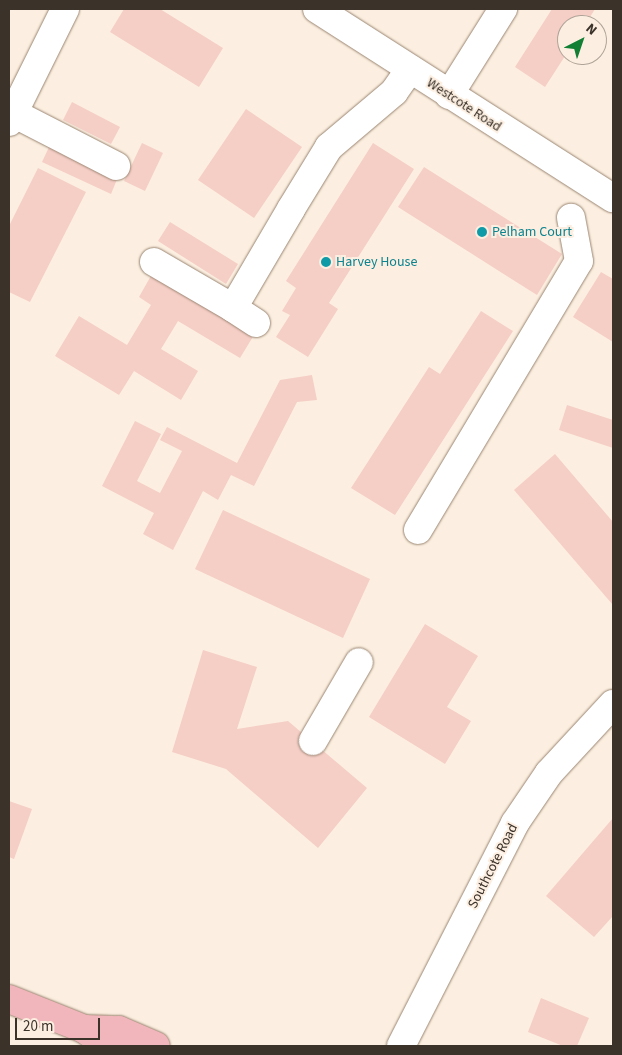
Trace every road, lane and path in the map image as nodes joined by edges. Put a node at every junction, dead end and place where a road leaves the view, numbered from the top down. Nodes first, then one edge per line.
1 (65, 9) edge
2 (317, 9) edge
3 (502, 9) edge
4 (410, 70) junction
5 (449, 94) junction
6 (11, 118) edge
7 (116, 166) dead end
8 (613, 198) edge
9 (571, 218) dead end
10 (154, 262) dead end
11 (233, 308) junction
12 (256, 323) dead end
13 (418, 530) dead end
14 (359, 662) dead end
15 (613, 704) edge
16 (313, 741) dead end
17 (9, 999) edge
18 (84, 1028) junction
19 (107, 1046) edge
20 (156, 1046) edge
21 (402, 1046) edge

1 - 6 street
2 - 4 street, Westcote Road
3 - 5 street
4 - 5 street, Westcote Road
4 - 11 street
5 - 8 street, Westcote Road
6 - 7 street
9 - 13 street
10 - 11 street
11 - 12 street
14 - 16 street
15 - 21 street, Southcote Road
17 - 18 main road
18 - 19 main road
18 - 20 main road

